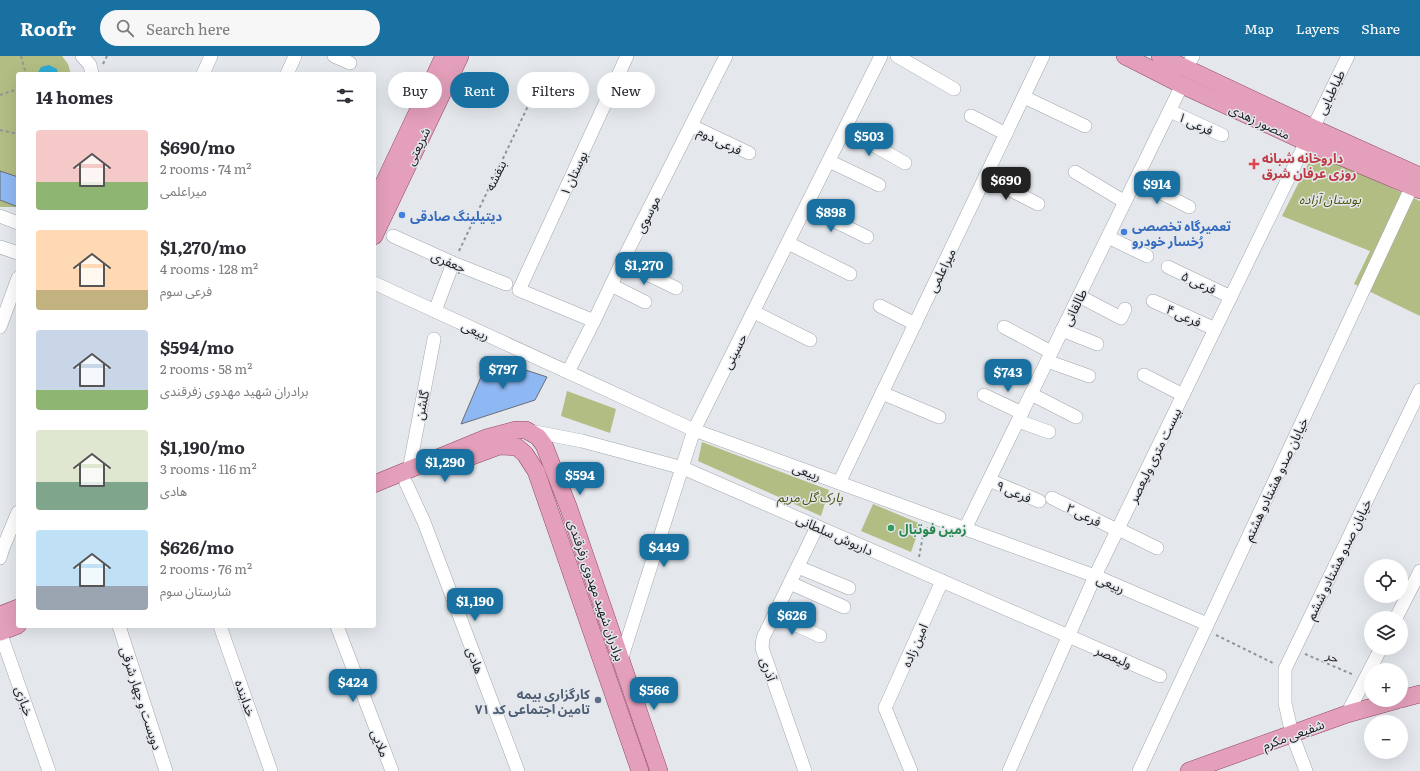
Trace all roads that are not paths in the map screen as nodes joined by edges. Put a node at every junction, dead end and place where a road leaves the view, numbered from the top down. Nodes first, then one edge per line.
1 (82, 56) edge
2 (211, 56) edge
3 (295, 56) edge
4 (334, 56) edge
5 (444, 56) edge
6 (460, 56) edge
7 (627, 56) edge
8 (726, 56) edge
9 (881, 56) edge
10 (897, 56) edge
11 (1043, 56) edge
12 (1125, 56) edge
13 (1160, 56) edge
14 (1348, 56) edge
15 (350, 63) dead end
16 (1187, 70) edge
17 (92, 72) edge
18 (204, 72) edge
19 (288, 72) edge
20 (954, 89) dead end
21 (1024, 96) junction
22 (1170, 111) junction
23 (971, 116) dead end
24 (692, 126) junction
25 (1085, 126) dead end
26 (845, 129) junction
27 (1006, 134) junction
28 (1222, 135) dead end
29 (1309, 135) junction
30 (749, 153) dead end
31 (828, 161) junction
32 (905, 163) dead end
33 (1075, 172) dead end
34 (985, 177) junction
35 (1418, 179) edge
36 (1136, 180) junction
37 (879, 185) dead end
38 (376, 200) edge
39 (1125, 202) junction
40 (1038, 204) dead end
41 (806, 207) junction
42 (1189, 207) dead end
43 (0, 216) edge
44 (16, 222) edge
45 (376, 232) edge
46 (393, 236) dead end
47 (867, 237) dead end
48 (1108, 237) junction
49 (788, 243) junction
50 (0, 247) edge
51 (16, 252) edge
52 (1147, 256) dead end
53 (622, 262) junction
54 (453, 263) junction
55 (1168, 267) dead end
56 (850, 274) dead end
57 (16, 283) edge
58 (376, 284) edge
59 (506, 284) dead end
60 (611, 285) junction
61 (676, 288) dead end
62 (1079, 296) junction
63 (1231, 297) junction
64 (1153, 301) dead end
65 (645, 302) dead end
66 (880, 306) dead end
67 (1125, 309) dead end
68 (435, 311) junction
69 (754, 312) junction
70 (594, 321) junction
71 (915, 324) junction
72 (0, 327) edge
73 (1004, 327) dead end
74 (1062, 330) junction
75 (1215, 330) junction
76 (434, 340) dead end
77 (810, 340) dead end
78 (1097, 344) dead end
79 (1049, 357) junction
80 (568, 372) junction
81 (1144, 375) dead end
82 (1089, 376) dead end
83 (1420, 390) edge
84 (882, 393) junction
85 (1031, 394) junction
86 (984, 395) dead end
87 (1183, 395) junction
88 (939, 417) dead end
89 (1020, 417) junction
90 (1076, 417) dead end
91 (526, 430) junction
92 (694, 430) junction
93 (1049, 432) dead end
94 (470, 451) junction
95 (683, 468) junction
96 (407, 477) junction
97 (989, 480) junction
98 (839, 483) junction
99 (376, 484) edge
100 (376, 495) edge
101 (1052, 498) dead end
102 (1039, 501) dead end
103 (16, 517) edge
104 (817, 527) junction
105 (965, 529) junction
106 (1118, 530) junction
107 (1157, 548) dead end
108 (0, 558) edge
109 (798, 567) junction
110 (1420, 571) edge
111 (1095, 576) junction
112 (942, 581) junction
113 (790, 583) junction
114 (849, 588) dead end
115 (844, 607) dead end
116 (16, 609) edge
117 (1400, 611) edge
118 (0, 615) edge
119 (774, 615) junction
120 (1207, 624) junction
121 (16, 626) edge
122 (120, 628) edge
123 (221, 628) edge
124 (338, 628) edge
125 (0, 631) edge
126 (820, 636) dead end
127 (1068, 636) junction
128 (1377, 655) edge
129 (621, 660) junction
130 (1160, 676) dead end
131 (608, 683) junction
132 (1420, 694) edge
133 (1408, 697) edge
134 (1372, 707) edge
135 (1347, 714) junction
136 (1292, 734) junction
137 (49, 771) edge
138 (166, 771) edge
139 (271, 771) edge
140 (392, 771) edge
141 (518, 771) edge
142 (640, 771) edge
143 (659, 771) edge
144 (805, 771) edge
145 (911, 771) edge
146 (1009, 771) edge
147 (1139, 771) edge
148 (1189, 771) edge
149 (1306, 771) edge

1 - 17 street
2 - 18 street
3 - 19 street
4 - 15 street
5 - 38 main road, شریعتی
6 - 45 main road, شریعتی
7 - 70 street, بوستان ۱
8 - 24 street, موسوی
9 - 26 street, حسینی
10 - 20 street
11 - 21 street, میراعلمی
12 - 16 main road, منصور زهدی
13 - 16 main road, منصور زهدی
14 - 29 street, طباطبایی
16 - 22 street, طالقانی
16 - 29 main road, منصور زهدی
21 - 25 street
21 - 27 street, میراعلمی
22 - 28 street, فرعی ۱
22 - 36 street, طالقانی
23 - 27 street
24 - 30 street, فرعی دوم
24 - 53 street, موسوی
26 - 31 street, حسینی
26 - 32 street
27 - 34 street, میراعلمی
29 - 35 main road, منصور زهدی
29 - 63 street, بیست متری ولیعصر
31 - 37 street
31 - 41 street, حسینی
33 - 39 street
34 - 40 street
34 - 71 street, میراعلمی
35 - 120 street, خیابان صدو هشتادو هشتم
36 - 39 street, طالقانی
36 - 42 street
39 - 48 street, طالقانی
41 - 47 street
41 - 49 street, حسینی
43 - 44 street
46 - 54 street, جعفری
48 - 52 street
48 - 62 street, طالقانی
49 - 56 street
49 - 69 street, حسینی
50 - 51 street
53 - 60 street, موسوی
53 - 61 street
54 - 59 street, جعفری
54 - 68 street
55 - 63 street, فرعی ۵
57 - 72 street
58 - 68 street, ربیعی
60 - 65 street
60 - 70 street, موسوی
62 - 67 street
62 - 74 street, طالقانی
63 - 75 street, بیست متری ولیعصر
64 - 75 street, فرعی ۴
66 - 71 street
68 - 80 street, ربیعی
69 - 77 street
69 - 92 street, حسینی
70 - 80 street, موسوی
71 - 84 street, میراعلمی
73 - 79 street
74 - 78 street
74 - 79 street, طالقانی
75 - 87 street, بیست متری ولیعصر
76 - 96 street, گلشن
79 - 82 street
79 - 85 street, طالقانی
80 - 92 street, ربیعی
81 - 87 street
83 - 136 street, خیابان صدو هشتادو ششم
84 - 88 street
84 - 98 street, میراعلمی
85 - 89 street, طالقانی
85 - 90 street
86 - 89 street
87 - 106 street, بیست متری ولیعصر
89 - 93 street
89 - 97 street, طالقانی
91 - 94 main road
91 - 95 street, داریوش سلطانی
91 - 129 main road, برادران شهید مهدوی زفرقندی
92 - 95 street, حسینی
92 - 98 street, ربیعی
94 - 96 main road
94 - 131 main road, برادران شهید مهدوی زفرقندی
95 - 104 street, داریوش سلطانی
95 - 129 street, حسینی
96 - 99 main road
96 - 100 main road
96 - 141 street, هادی
97 - 102 street, فرعی ۹
97 - 105 street, طالقانی
98 - 105 street, ربیعی
101 - 106 street, فرعی ۲
103 - 108 street
104 - 109 street, آذری
104 - 112 street, داریوش سلطانی
105 - 111 street, ربیعی
106 - 107 street
106 - 111 street, بیست متری ولیعصر
109 - 113 street, آذری
109 - 114 street
110 - 117 street
111 - 120 street, ربیعی
111 - 127 street, بیست متری ولیعصر
112 - 127 street, داریوش سلطانی
112 - 145 street, امین زاده
113 - 115 street
113 - 119 street, آذری
116 - 118 main road
119 - 126 street
119 - 144 street, آذری
120 - 147 street, خیابان صدو هشتادو هشتم
121 - 125 main road
122 - 138 street, دویست و چهار شرقی
123 - 139 street, خدابنده
124 - 140 street, ملایی
125 - 137 street, خبازی
127 - 130 street, ولیعصر
127 - 146 street, بیست متری ولیعصر
128 - 135 street
129 - 131 main road
129 - 143 main road, برادران شهید مهدوی زفرقندی
131 - 142 main road, برادران شهید مهدوی زفرقندی
132 - 133 main road
134 - 135 main road, شفیعی مکرم
135 - 136 main road, شفیعی مکرم
136 - 148 main road, شفیعی مکرم
136 - 149 street, خیابان صدو هشتادو ششم

